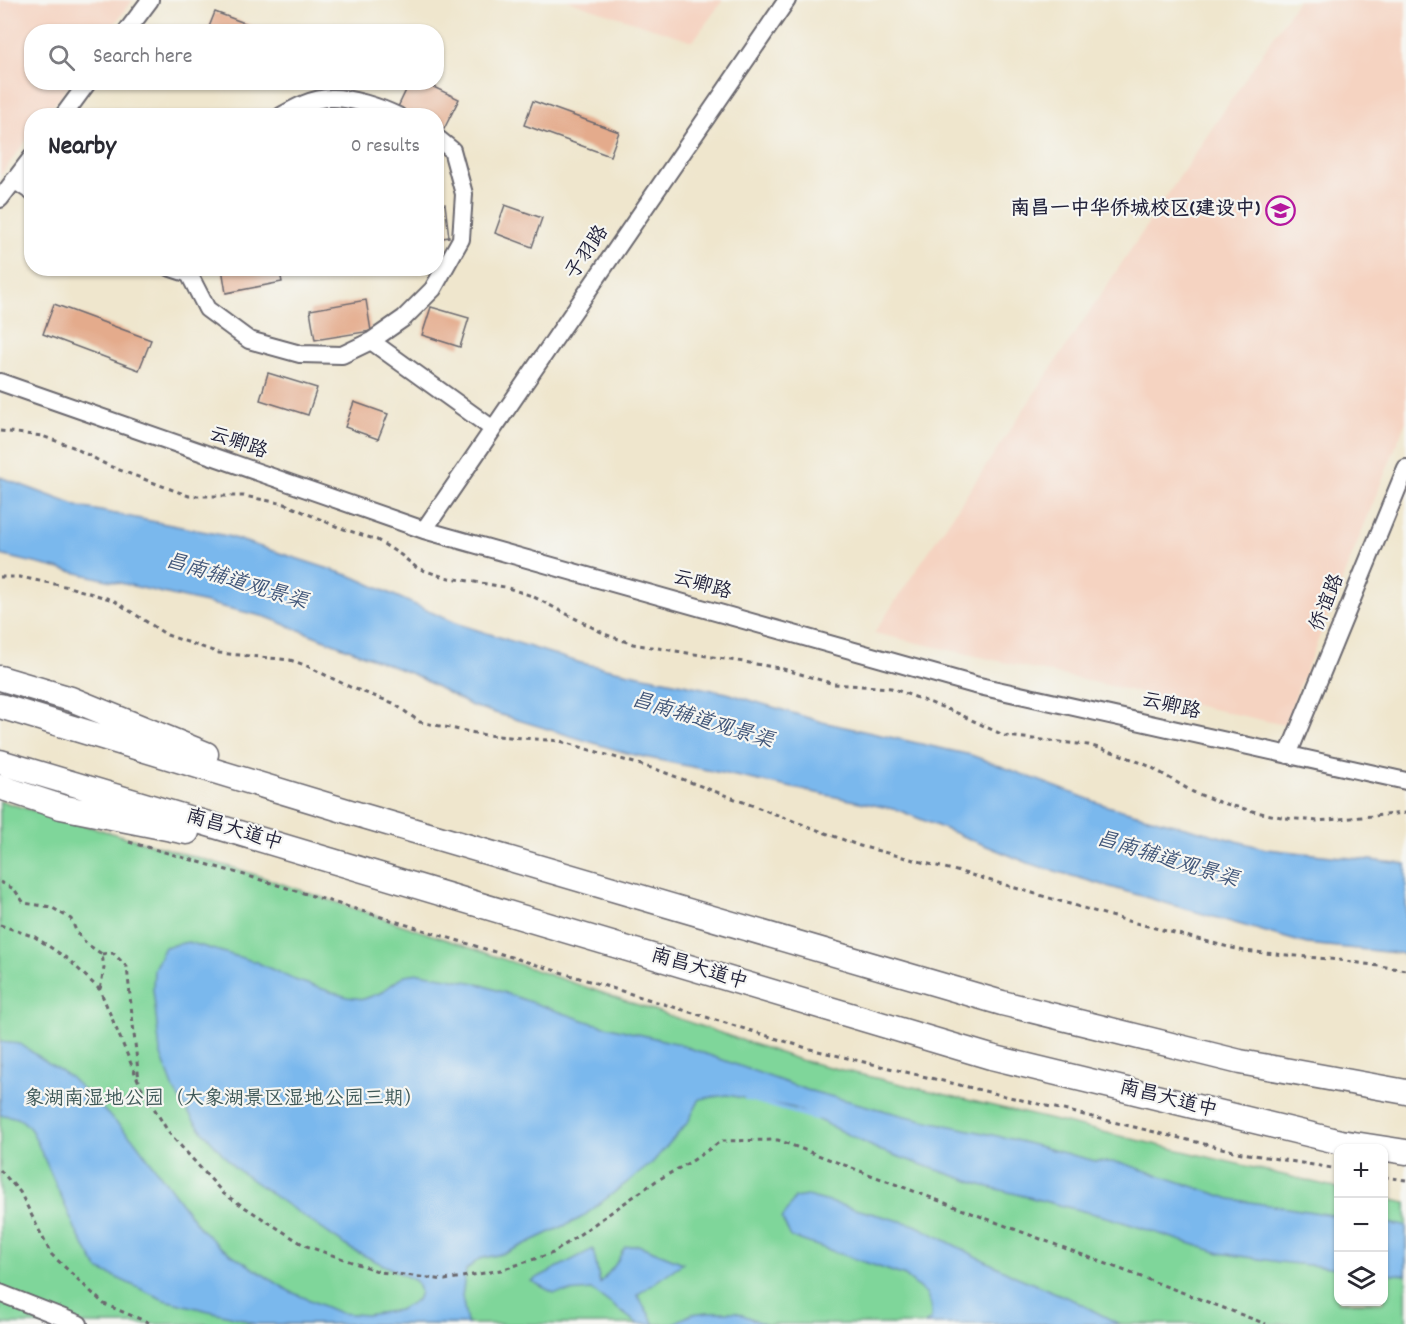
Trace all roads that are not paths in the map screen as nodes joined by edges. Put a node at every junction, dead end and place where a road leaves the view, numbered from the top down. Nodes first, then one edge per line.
1 (150, 0) edge
2 (787, 0) edge
3 (132, 24) edge
4 (82, 90) edge
5 (69, 108) edge
6 (296, 108) edge
7 (382, 108) edge
8 (444, 144) edge
9 (24, 168) edge
10 (14, 180) junction
11 (24, 187) edge
12 (0, 199) edge
13 (444, 269) edge
14 (192, 276) edge
15 (440, 276) edge
16 (370, 341) junction
17 (0, 382) edge
18 (493, 429) junction
19 (1406, 468) edge
20 (424, 530) junction
21 (0, 678) edge
22 (0, 706) edge
23 (1288, 754) junction
24 (0, 762) edge
25 (1406, 781) edge
26 (0, 787) edge
27 (350, 812) junction
28 (323, 858) junction
29 (1406, 1092) edge
30 (1406, 1152) edge
31 (0, 1293) edge
32 (79, 1324) edge

1 - 3 street
2 - 18 street, 子羽路
4 - 5 street
6 - 7 street
8 - 13 street
9 - 10 street
10 - 11 street
10 - 12 street
14 - 16 street
15 - 16 street
16 - 18 street
17 - 20 street, 云卿路
18 - 20 street, 子羽路
19 - 23 street, 侨谊路
20 - 23 street, 云卿路
21 - 27 highway
22 - 27 highway
23 - 25 street, 云卿路
24 - 28 highway, 南昌大道中
26 - 28 highway
27 - 29 highway
28 - 30 highway, 南昌大道中
31 - 32 street

